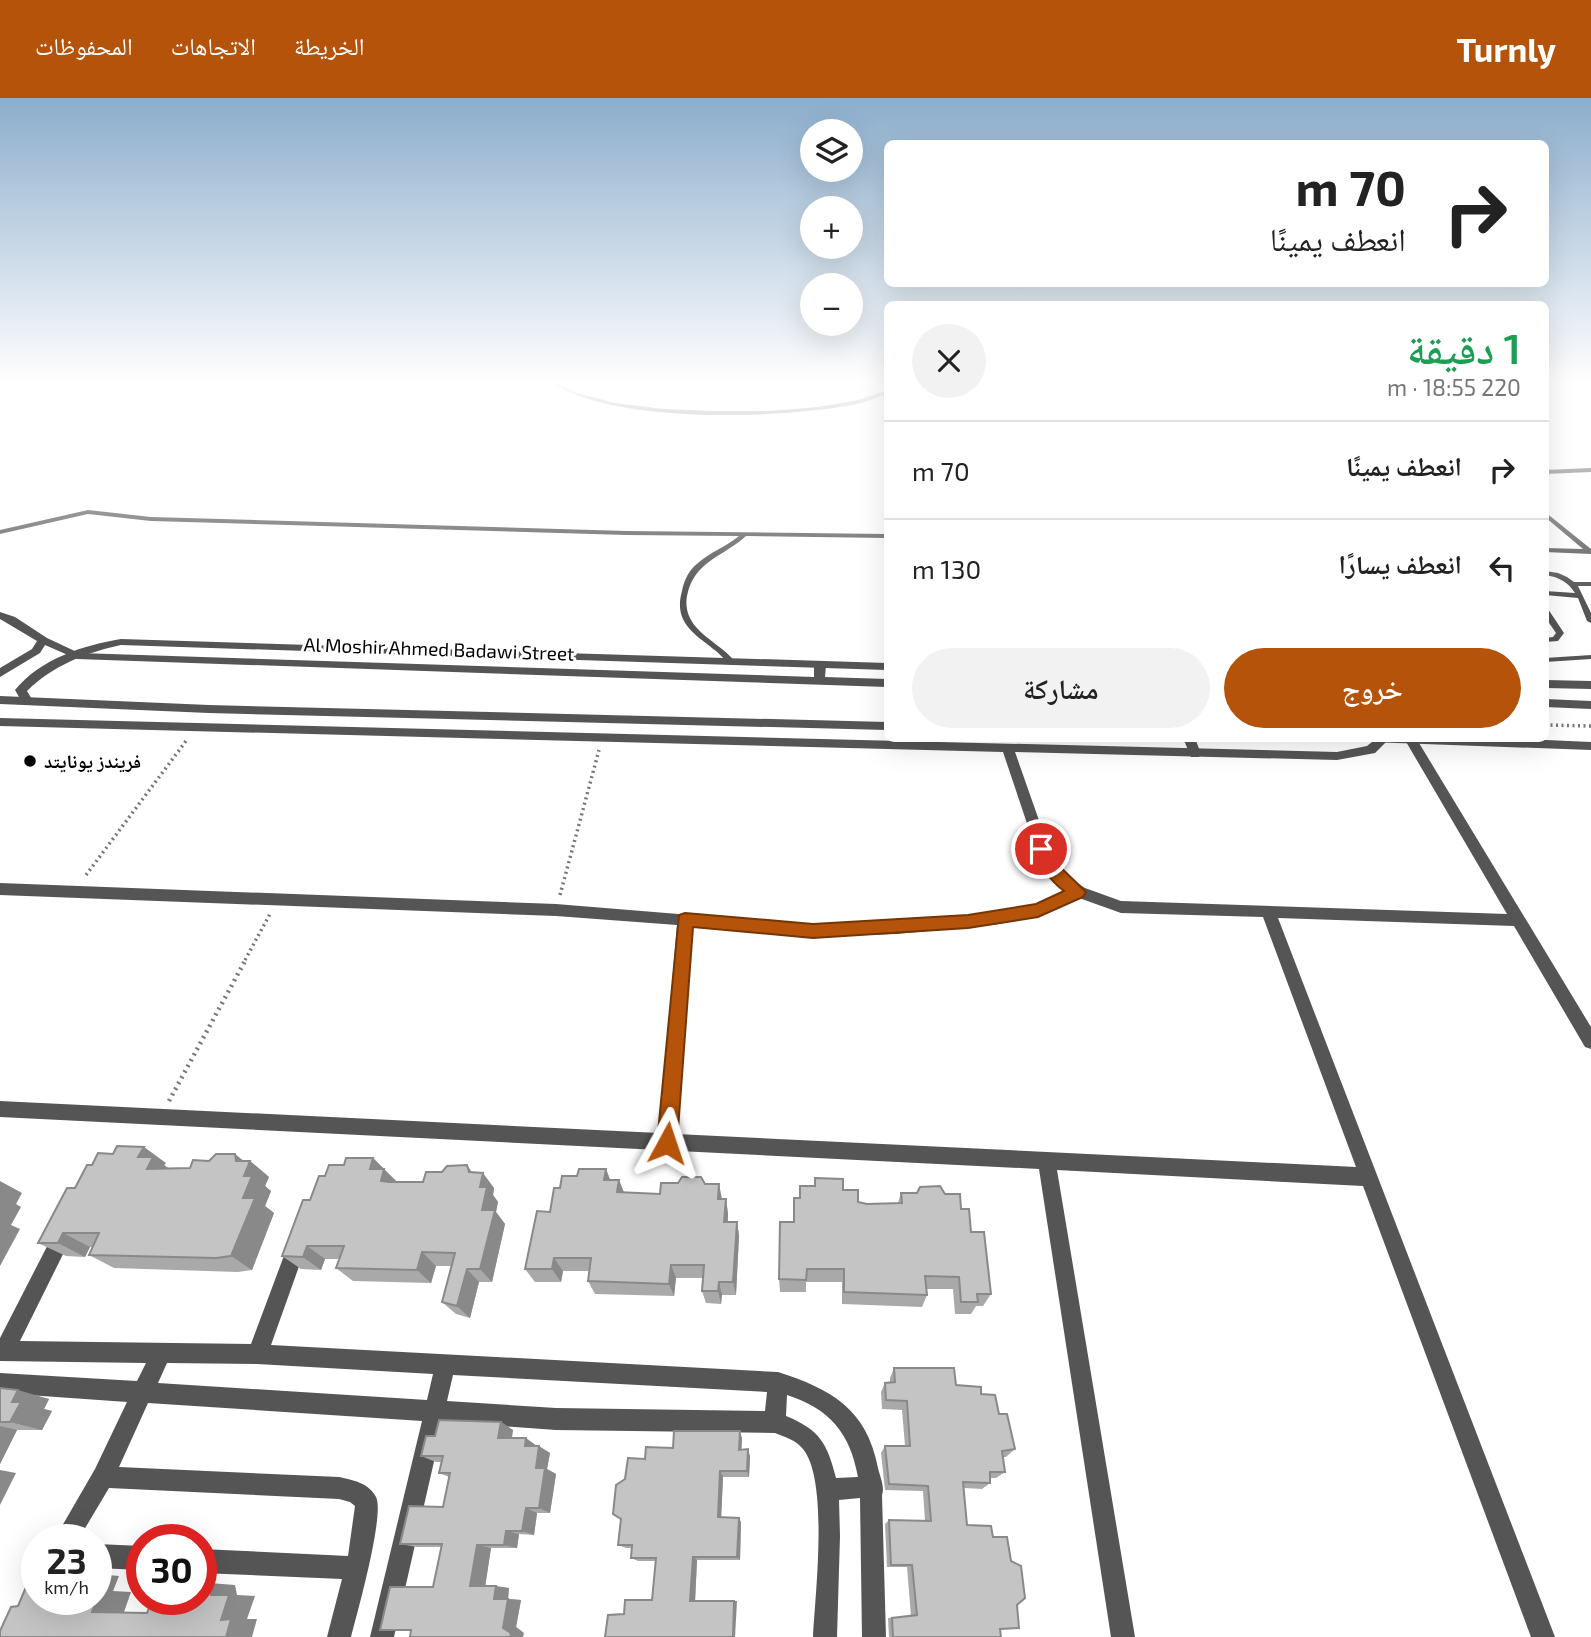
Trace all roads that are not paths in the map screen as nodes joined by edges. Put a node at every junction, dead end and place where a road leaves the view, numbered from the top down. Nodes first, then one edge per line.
1 (1591, 470) edge
2 (1549, 472) edge
3 (1549, 517) edge
4 (0, 532) edge
5 (745, 535) junction
6 (884, 536) edge
7 (1549, 550) edge
8 (1590, 552) edge
9 (1549, 574) edge
10 (1574, 584) junction
11 (1591, 584) edge
12 (1549, 593) edge
13 (1580, 596) junction
14 (0, 615) edge
15 (1549, 617) edge
16 (1591, 621) edge
17 (43, 640) junction
18 (1549, 640) edge
19 (77, 656) junction
20 (1591, 657) edge
21 (1549, 660) edge
22 (732, 663) junction
23 (820, 665) junction
24 (884, 667) edge
25 (0, 673) edge
26 (819, 681) junction
27 (884, 682) edge
28 (1549, 684) edge
29 (1591, 685) edge
30 (0, 700) edge
31 (27, 701) junction
32 (1549, 703) edge
33 (1589, 703) edge
34 (0, 722) edge
35 (884, 726) edge
36 (1190, 742) edge
37 (1380, 742) edge
38 (1412, 742) edge
39 (1456, 742) edge
40 (1589, 748) edge
41 (1008, 749) junction
42 (1195, 754) junction
43 (0, 889) edge
44 (1078, 892) junction
45 (1268, 912) junction
46 (685, 920) junction
47 (1520, 920) junction
48 (1591, 1042) edge
49 (0, 1109) edge
50 (667, 1143) junction
51 (1047, 1162) junction
52 (1368, 1177) junction
53 (73, 1216) edge
54 (303, 1228) edge
55 (2, 1351) edge
56 (161, 1353) junction
57 (257, 1354) junction
58 (445, 1366) junction
59 (778, 1382) junction
60 (0, 1383) edge
61 (143, 1391) junction
62 (435, 1413) junction
63 (775, 1422) junction
64 (103, 1477) junction
65 (827, 1490) junction
66 (873, 1490) junction
67 (75, 1524) edge
68 (217, 1562) edge
69 (357, 1568) junction
70 (340, 1637) edge
71 (382, 1637) edge
72 (825, 1637) edge
73 (874, 1637) edge
74 (1123, 1637) edge
75 (1543, 1637) edge

1 - 2 lane
3 - 8 lane
4 - 5 lane
5 - 6 lane
5 - 22 lane
7 - 8 lane
9 - 10 lane
10 - 11 lane
10 - 13 lane
12 - 13 lane
13 - 16 lane
14 - 17 street, Al Moshir Ahmed Badawi Street
15 - 18 lane
17 - 19 street, Al Moshir Ahmed Badawi Street
17 - 25 street
19 - 22 street
19 - 26 street, Al Moshir Ahmed Badawi Street
19 - 31 street
20 - 21 lane
22 - 23 street
23 - 24 street
23 - 26 street
26 - 27 street, Al Moshir Ahmed Badawi Street
28 - 29 street
30 - 31 street
31 - 35 street
32 - 33 street
34 - 41 street
36 - 42 street
37 - 42 street
38 - 47 street
39 - 40 street
41 - 42 street
41 - 44 street
43 - 46 street
44 - 45 street
44 - 46 street
45 - 47 street
45 - 52 street
46 - 50 street
47 - 48 street
49 - 50 street
50 - 51 street
51 - 52 street
51 - 74 street
52 - 75 street
53 - 55 street
54 - 57 street
55 - 56 street
56 - 57 street
56 - 61 street
57 - 58 street
58 - 59 street
58 - 62 street
59 - 63 street
59 - 66 street
60 - 61 street
61 - 62 street
61 - 64 street
62 - 63 street
62 - 71 street
63 - 65 street
64 - 67 street
64 - 69 street
65 - 66 street
65 - 72 street
66 - 73 street
68 - 69 street
69 - 70 street

